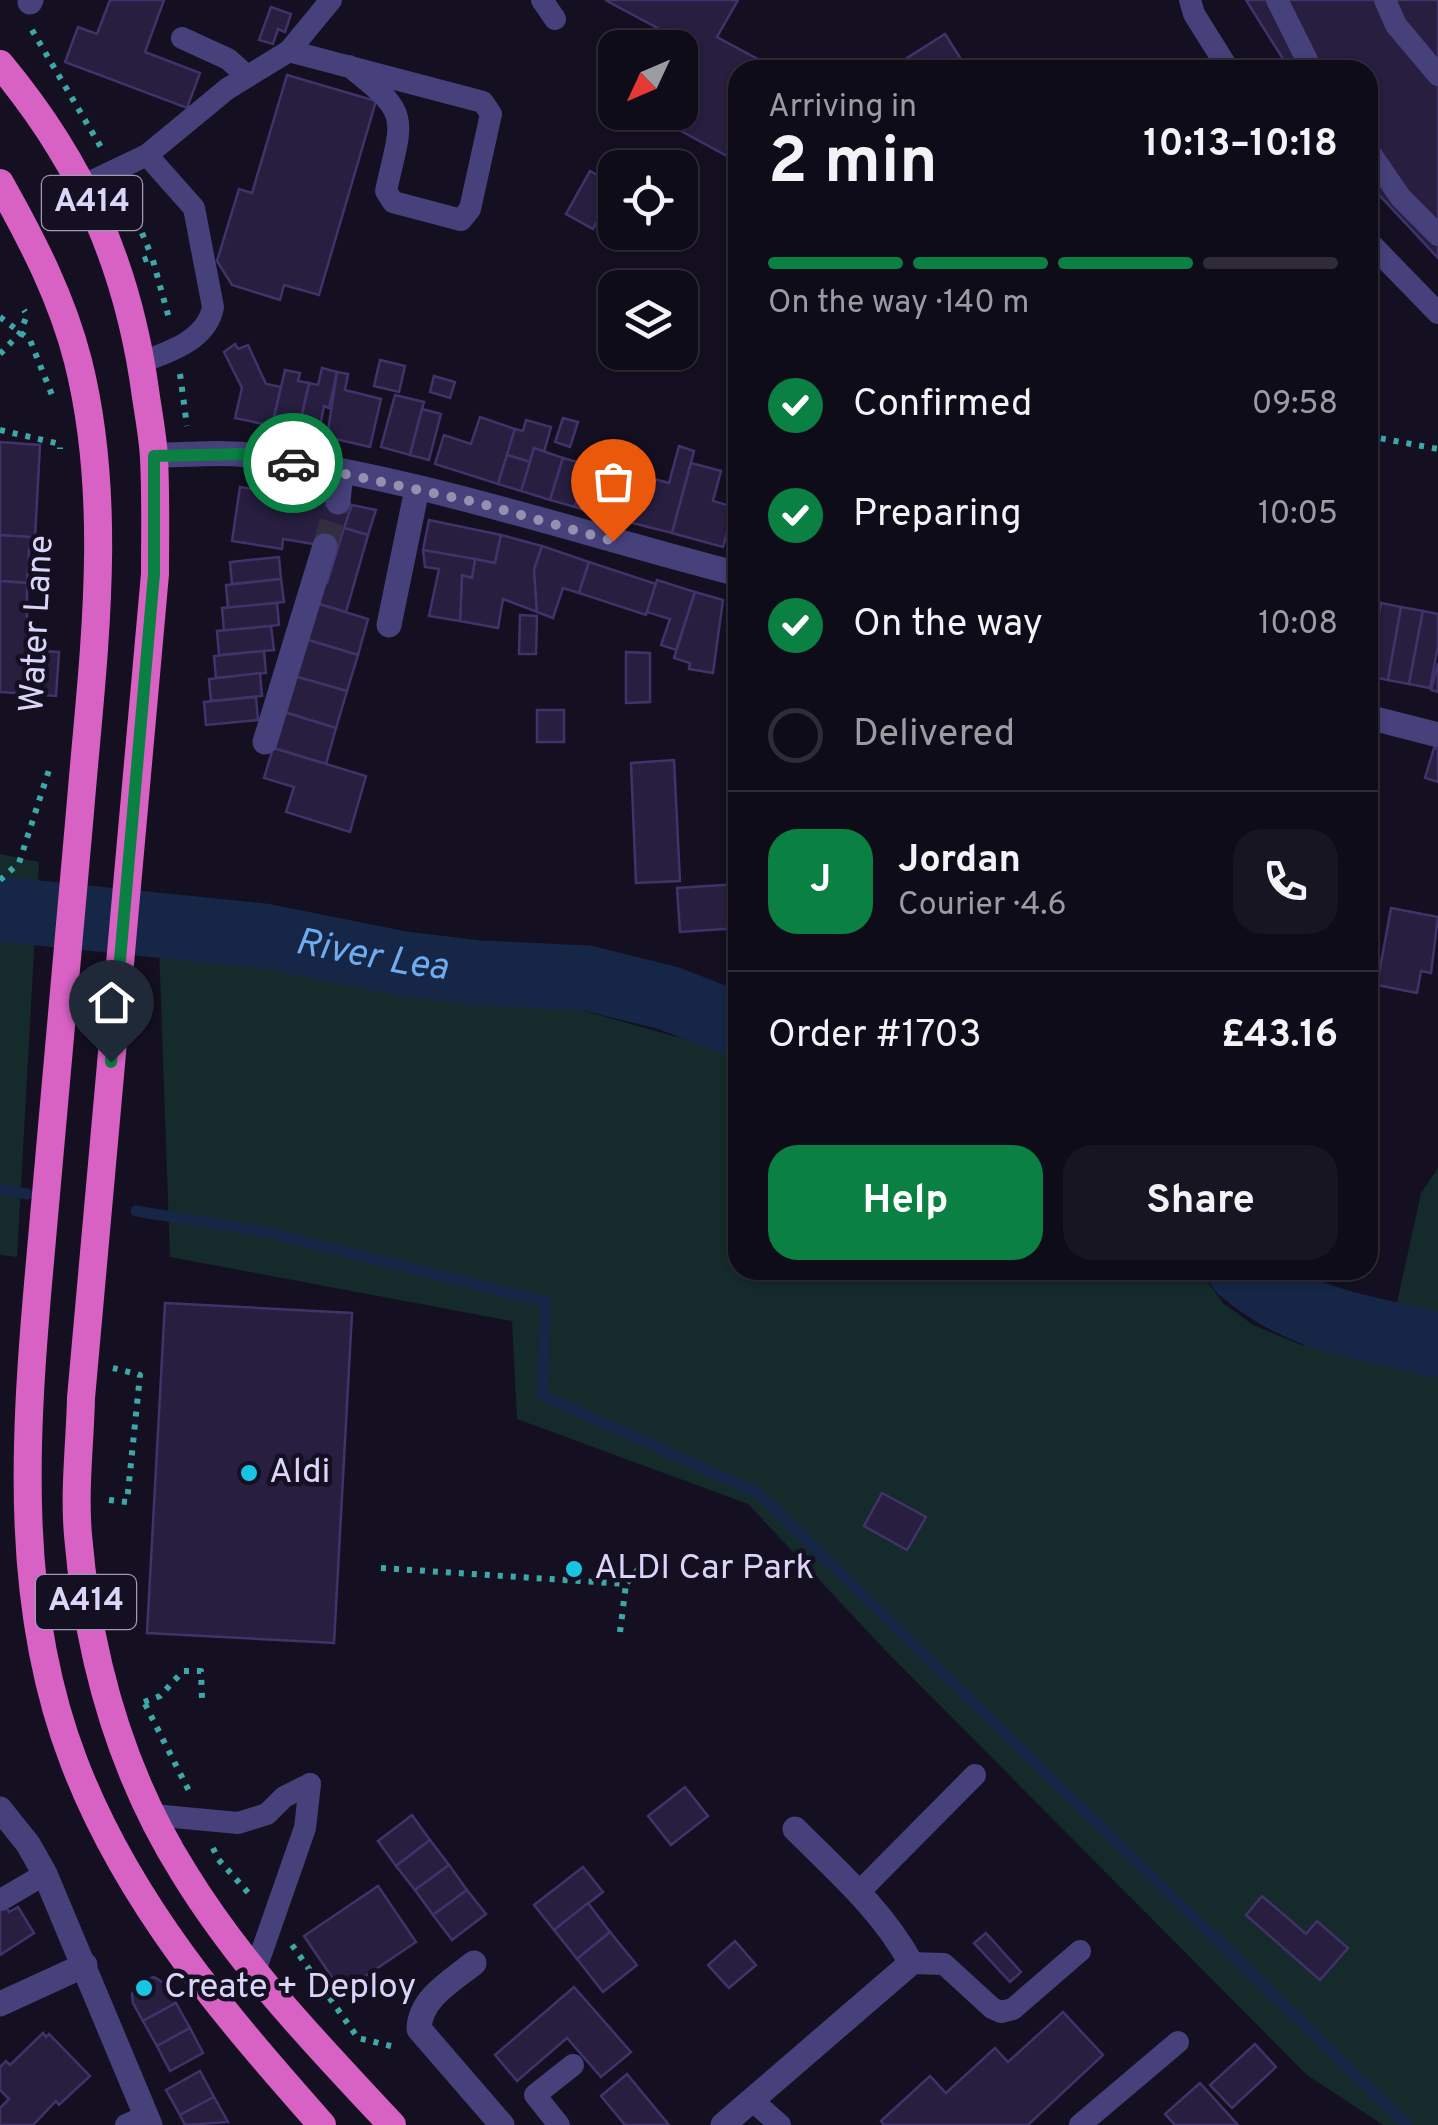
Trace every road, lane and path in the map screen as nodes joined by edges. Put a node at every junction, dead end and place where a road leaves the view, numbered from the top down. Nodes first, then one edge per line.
1 (332, 0) edge
2 (1190, 0) edge
3 (1277, 0) edge
4 (1385, 0) edge
5 (182, 38) dead end
6 (290, 51) junction
7 (1222, 60) edge
8 (1307, 60) edge
9 (0, 64) edge
10 (350, 66) junction
11 (1438, 75) edge
12 (247, 76) junction
13 (148, 155) junction
14 (1378, 165) edge
15 (0, 183) edge
16 (84, 185) junction
17 (1438, 234) edge
18 (1378, 251) edge
19 (19, 298) dead end
20 (1438, 313) edge
21 (0, 317) edge
22 (20, 333) junction
23 (0, 354) edge
24 (142, 362) junction
25 (62, 392) dead end
26 (0, 430) edge
27 (1378, 438) edge
28 (1438, 449) edge
29 (154, 456) junction
30 (62, 460) dead end
31 (342, 471) junction
32 (417, 490) junction
33 (338, 502) tunnel mouth
34 (324, 546) tunnel mouth
35 (728, 571) edge
36 (389, 626) dead end
37 (1378, 720) edge
38 (1438, 735) edge
39 (265, 742) dead end
40 (52, 755) dead end
41 (0, 880) edge
42 (112, 1386) dead end
43 (110, 1481) dead end
44 (109, 1500) junction
45 (109, 1515) dead end
46 (644, 1562) dead end
47 (381, 1568) dead end
48 (626, 1584) junction
49 (620, 1632) dead end
50 (138, 1687) dead end
51 (202, 1699) dead end
52 (144, 1702) junction
53 (975, 1775) dead end
54 (0, 1809) edge
55 (153, 1814) junction
56 (201, 1820) junction
57 (794, 1829) dead end
58 (45, 1874) junction
59 (859, 1892) junction
60 (1, 1900) edge
61 (272, 1918) junction
62 (1080, 1951) dead end
63 (474, 1963) dead end
64 (84, 1964) junction
65 (911, 1964) junction
66 (254, 1971) junction
67 (0, 2004) edge
68 (1178, 2042) dead end
69 (397, 2048) dead end
70 (572, 2064) dead end
71 (752, 2100) junction
72 (141, 2122) edge
73 (322, 2125) edge
74 (392, 2125) edge
75 (502, 2125) edge
76 (559, 2125) edge
77 (723, 2125) edge
78 (780, 2125) edge
79 (1080, 2125) edge

1 - 6 lane
2 - 7 lane
3 - 8 lane
4 - 11 lane
5 - 12 lane
6 - 10 lane
6 - 12 lane
9 - 16 highway, A414
10 - 10 lane
12 - 13 lane
13 - 16 lane
13 - 24 lane
14 - 17 lane
15 - 73 highway, A414
16 - 24 highway, A414
18 - 20 lane
19 - 22 path
21 - 22 path
22 - 23 path
22 - 25 path
24 - 29 highway, A414
26 - 30 path
27 - 28 path
29 - 31 street
29 - 55 highway, A414
31 - 32 street
31 - 33 street
32 - 35 street
32 - 36 street
34 - 39 street
37 - 38 street
40 - 41 path, Water Lane
42 - 44 path
43 - 44 path
44 - 45 path
46 - 48 path
47 - 48 path
48 - 49 path
50 - 52 path
51 - 52 path
52 - 56 path
53 - 59 lane
54 - 58 street
55 - 56 lane
55 - 66 highway, A414
56 - 61 path
56 - 61 lane
57 - 59 street
58 - 60 lane
58 - 64 street
59 - 65 street
61 - 66 lane
61 - 69 path
62 - 65 lane
63 - 75 street
64 - 67 street
64 - 72 street
65 - 71 street
66 - 74 highway, A414
68 - 79 lane
70 - 76 lane
71 - 77 street
71 - 78 lane

